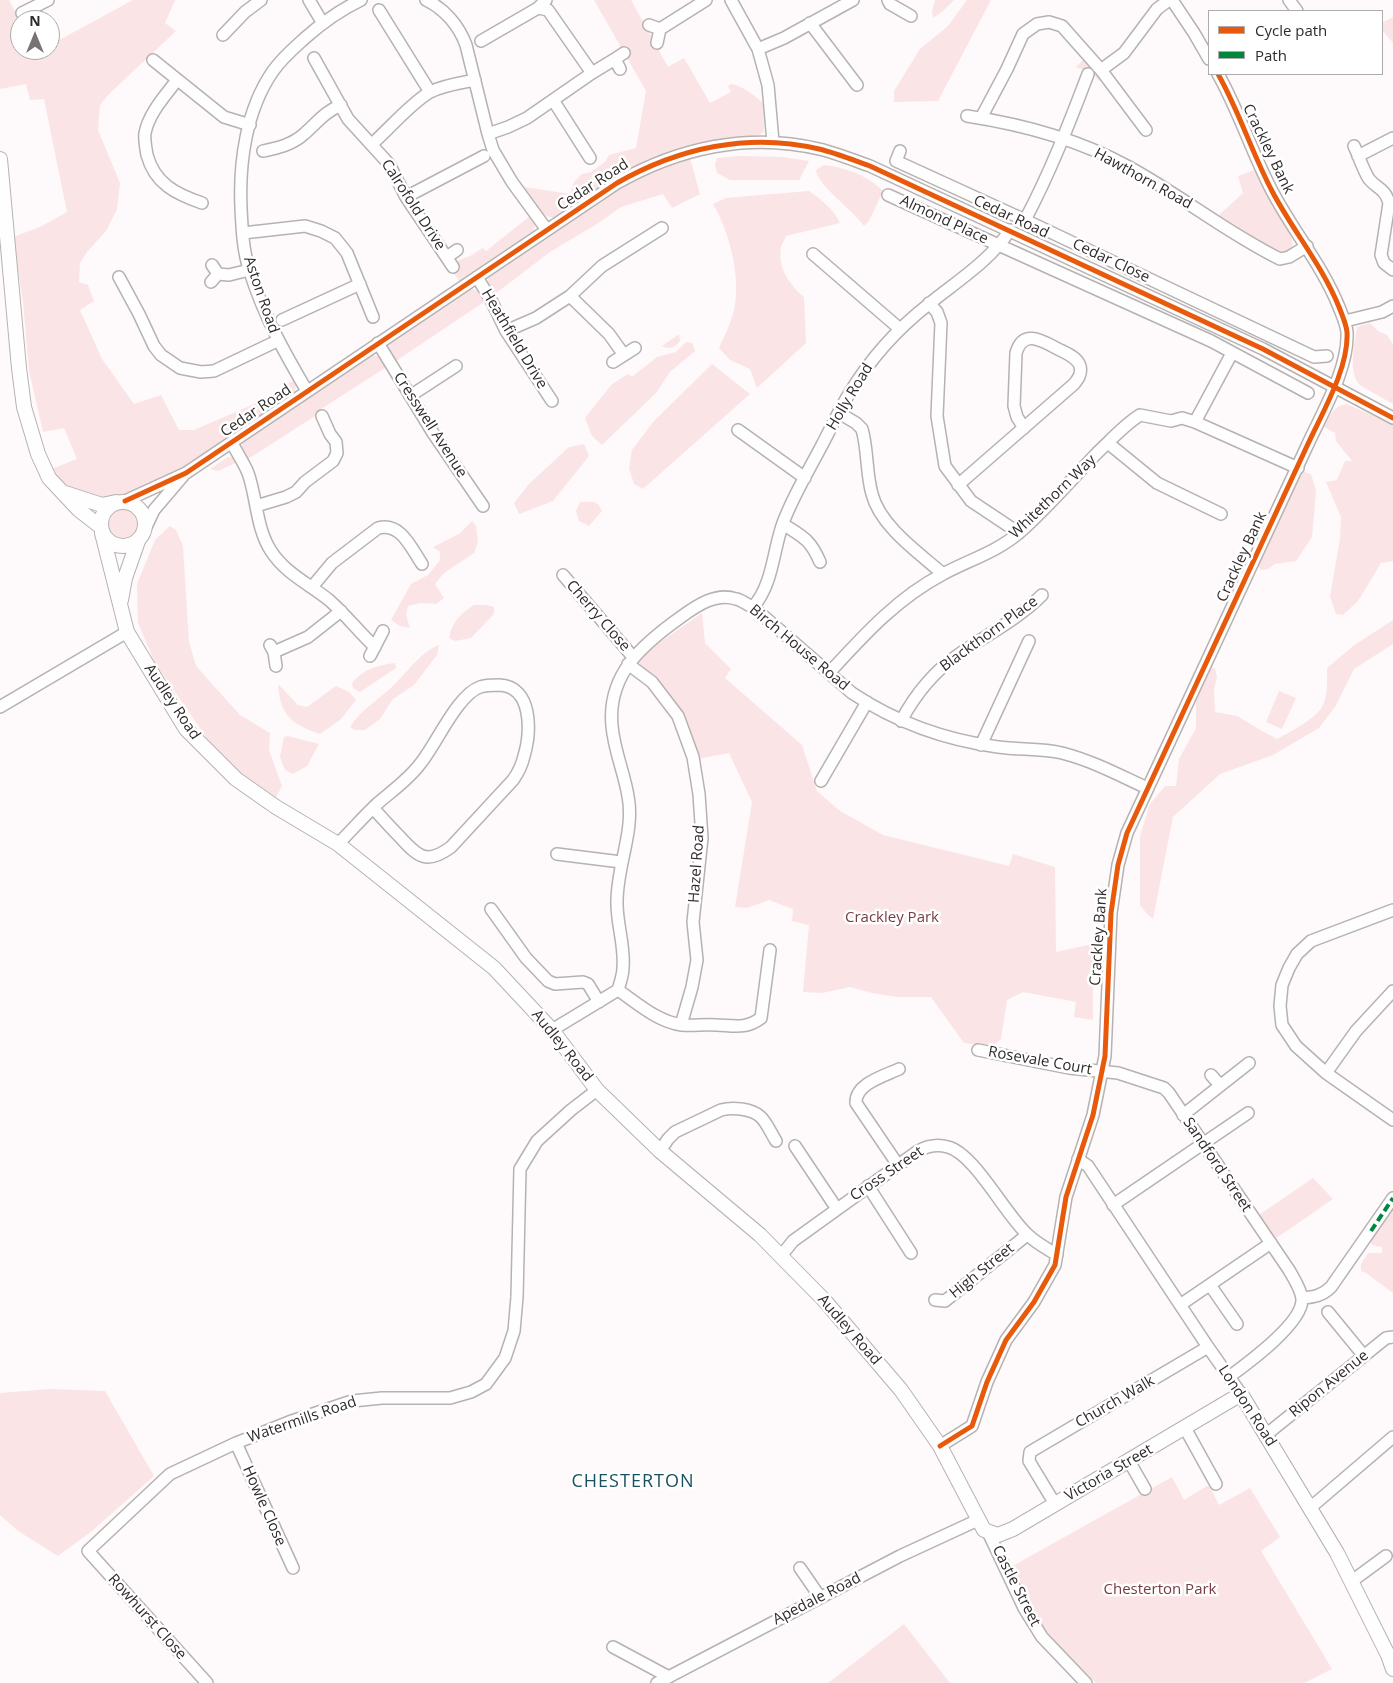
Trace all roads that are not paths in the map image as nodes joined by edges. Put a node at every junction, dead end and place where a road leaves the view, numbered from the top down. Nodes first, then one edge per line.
1 (48, 0) edge
2 (261, 0) edge
3 (309, 0) edge
4 (361, 0) edge
5 (706, 0) edge
6 (731, 0) edge
7 (853, 0) edge
8 (888, 0) edge
9 (1170, 0) edge
10 (430, 1) edge
11 (542, 4) edge
12 (28, 10) edge
13 (385, 13) dead end
14 (911, 16) dead end
15 (322, 22) junction
16 (810, 23) junction
17 (223, 35) dead end
18 (481, 41) dead end
19 (657, 43) dead end
20 (758, 49) junction
21 (1208, 57) edge
22 (314, 58) dead end
23 (153, 60) dead end
24 (620, 60) dead end
25 (1101, 70) junction
26 (592, 73) junction
27 (1218, 75) edge
28 (177, 80) junction
29 (475, 80) junction
30 (1088, 80) dead end
31 (856, 85) dead end
32 (430, 92) junction
33 (553, 100) junction
34 (341, 105) junction
35 (967, 116) dead end
36 (981, 118) junction
37 (250, 124) junction
38 (1146, 130) dead end
39 (488, 134) junction
40 (1393, 138) edge
41 (1064, 139) junction
42 (773, 142) junction
43 (372, 144) junction
44 (263, 152) dead end
45 (484, 156) dead end
46 (898, 156) dead end
47 (590, 158) dead end
48 (0, 159) edge
49 (894, 194) dead end
50 (406, 197) junction
51 (202, 203) dead end
52 (1025, 220) junction
53 (662, 228) dead end
54 (548, 230) junction
55 (1010, 230) junction
56 (242, 233) junction
57 (999, 245) junction
58 (1307, 246) junction
59 (457, 250) dead end
60 (818, 254) dead end
61 (249, 270) junction
62 (1393, 270) edge
63 (213, 274) dead end
64 (477, 277) junction
65 (1154, 281) junction
66 (360, 284) junction
67 (118, 285) dead end
68 (1147, 294) junction
69 (570, 296) junction
70 (929, 303) junction
71 (1393, 306) edge
72 (373, 317) dead end
73 (282, 320) dead end
74 (1345, 322) junction
75 (900, 329) junction
76 (506, 331) junction
77 (277, 341) junction
78 (378, 343) junction
79 (635, 348) dead end
80 (1232, 352) junction
81 (624, 355) junction
82 (1327, 356) dead end
83 (613, 362) dead end
84 (456, 366) dead end
85 (1334, 385) junction
86 (1305, 389) dead end
87 (307, 391) junction
88 (410, 396) junction
89 (552, 401) dead end
90 (839, 413) junction
91 (322, 416) dead end
92 (1393, 418) edge
93 (1195, 422) junction
94 (1024, 428) junction
95 (738, 430) dead end
96 (232, 443) junction
97 (1108, 443) junction
98 (1298, 468) junction
99 (186, 473) junction
100 (805, 478) junction
101 (958, 484) junction
102 (62, 492) junction
103 (122, 502) junction
104 (256, 506) junction
105 (483, 506) dead end
106 (1222, 514) dead end
107 (783, 524) junction
108 (145, 529) junction
109 (101, 530) junction
110 (1019, 533) junction
111 (138, 541) junction
112 (820, 562) dead end
113 (422, 564) dead end
114 (943, 574) junction
115 (563, 576) dead end
116 (312, 587) junction
117 (1042, 595) dead end
118 (120, 605) junction
119 (753, 608) junction
120 (341, 611) junction
121 (127, 632) junction
122 (383, 632) dead end
123 (1028, 640) dead end
124 (631, 660) junction
125 (276, 666) dead end
126 (829, 673) junction
127 (867, 702) junction
128 (0, 707) edge
129 (901, 721) junction
130 (981, 745) junction
131 (822, 781) dead end
132 (1147, 788) junction
133 (373, 808) junction
134 (338, 844) junction
135 (557, 854) dead end
136 (621, 862) junction
137 (491, 909) dead end
138 (1393, 910) edge
139 (770, 950) dead end
140 (618, 990) junction
141 (1393, 991) edge
142 (598, 1002) junction
143 (681, 1025) junction
144 (552, 1030) junction
145 (978, 1050) dead end
146 (1249, 1063) dead end
147 (899, 1069) dead end
148 (1103, 1072) junction
149 (1326, 1073) junction
150 (1211, 1075) dead end
151 (1220, 1086) junction
152 (597, 1090) junction
153 (1248, 1113) dead end
154 (1183, 1115) junction
155 (1393, 1120) edge
156 (776, 1142) dead end
157 (1202, 1144) junction
158 (795, 1146) dead end
159 (660, 1151) junction
160 (1078, 1159) junction
161 (898, 1165) junction
162 (868, 1186) junction
163 (1393, 1198) edge
164 (1113, 1205) junction
165 (837, 1208) junction
166 (1027, 1235) junction
167 (1271, 1243) junction
168 (911, 1253) dead end
169 (1057, 1255) junction
170 (780, 1256) junction
171 (1210, 1284) junction
172 (1302, 1298) junction
173 (935, 1300) dead end
174 (1180, 1305) junction
175 (1328, 1312) dead end
176 (1238, 1324) dead end
177 (1393, 1337) edge
178 (1208, 1347) junction
179 (1364, 1356) junction
180 (1230, 1377) junction
181 (1241, 1394) junction
182 (1185, 1428) junction
183 (1267, 1434) junction
184 (1393, 1437) edge
185 (236, 1443) junction
186 (940, 1446) junction
187 (1129, 1461) junction
188 (1216, 1484) dead end
189 (1145, 1489) dead end
190 (1056, 1504) junction
191 (1310, 1508) junction
192 (978, 1520) junction
193 (988, 1532) junction
194 (88, 1551) joint
195 (1386, 1556) dead end
196 (293, 1568) dead end
197 (800, 1568) dead end
198 (1352, 1581) junction
199 (820, 1597) junction
200 (613, 1646) dead end
201 (1391, 1653) edge
202 (1393, 1668) edge
203 (669, 1677) junction
204 (207, 1683) edge
205 (657, 1683) edge
206 (1086, 1683) edge

1 - 12 street
2 - 17 street
3 - 15 street
4 - 15 street, Aston Road
5 - 19 street
6 - 20 street
7 - 16 street
8 - 14 street
9 - 21 street
9 - 25 street
10 - 29 street
11 - 18 street
11 - 26 street
13 - 32 street
15 - 37 street, Aston Road
16 - 20 street
16 - 31 street
20 - 42 street
22 - 34 street, Calrofold Drive
23 - 28 street
24 - 26 street
25 - 36 street
25 - 38 street
26 - 33 street
27 - 58 street, Crackley Bank
28 - 37 street
28 - 51 street
29 - 32 street
29 - 39 street
30 - 41 street
32 - 43 street
33 - 39 street
33 - 47 street
34 - 43 street, Calrofold Drive
34 - 44 street
35 - 36 street, Hawthorn Road
36 - 41 street, Hawthorn Road
37 - 56 street, Aston Road
39 - 54 street
40 - 62 street
41 - 52 street
41 - 58 street, Hawthorn Road
42 - 54 street, Cedar Road
42 - 55 street, Cedar Road
43 - 50 street, Calrofold Drive
45 - 50 street
46 - 52 street, Cedar Close
48 - 102 main road
49 - 57 street, Almond Place
50 - 59 street, Calrofold Drive
52 - 65 street, Cedar Close
53 - 69 street
54 - 64 street, Cedar Road
55 - 57 street, Holly Road
55 - 68 street, Cedar Road
56 - 61 street, Aston Road
56 - 66 street
57 - 70 street, Holly Road
57 - 80 street, Cedar Road
58 - 74 street, Crackley Bank
60 - 75 street
61 - 63 street
61 - 77 street, Aston Road
64 - 76 street, Heathfield Drive
64 - 78 street, Cedar Road
65 - 68 street
65 - 82 street, Cedar Close
66 - 72 street
66 - 73 street
67 - 77 street
68 - 85 street, Cedar Road
69 - 76 street
69 - 81 street
70 - 75 street, Holly Road
70 - 101 street
71 - 74 street
74 - 85 street, Crackley Bank
75 - 90 street, Holly Road
76 - 89 street, Heathfield Drive
77 - 87 street, Aston Road
78 - 87 street, Cedar Road
78 - 88 street, Cresswell Avenue
79 - 81 street
80 - 86 street, Cedar Road
80 - 93 street
81 - 83 street
84 - 88 street
85 - 92 street, Cedar Road
85 - 98 street, Crackley Bank
87 - 96 street, Cedar Road
88 - 105 street, Cresswell Avenue
90 - 100 street, Holly Road
90 - 114 street
91 - 104 street
93 - 97 street, Whitethorn Way
93 - 98 street, Whitethorn Way
94 - 94 street
94 - 101 street
95 - 100 street
96 - 99 street, Cedar Road
96 - 104 street
97 - 106 street
97 - 110 street, Whitethorn Way
98 - 132 street, Crackley Bank
99 - 103 street
99 - 108 street
100 - 107 street, Holly Road
101 - 110 street
102 - 103 main road
102 - 109 main road
103 - 108 main road
103 - 109 main road
104 - 116 street
107 - 112 street
107 - 119 street, Holly Road
108 - 111 main road
109 - 111 main road
109 - 118 main road, Audley Road
110 - 114 street, Whitethorn Way
111 - 118 main road, Audley Road
113 - 116 street
114 - 126 street, Whitethorn Way
115 - 124 street, Cherry Close
116 - 120 street
117 - 129 street, Blackthorn Place
118 - 121 main road, Audley Road
119 - 124 street, Birch House Road
119 - 126 street, Birch House Road
120 - 122 street
120 - 125 street
121 - 128 street
121 - 134 main road, Audley Road
123 - 130 street
124 - 136 street, Birch House Road
124 - 143 street, Hazel Road
126 - 127 street, Birch House Road
127 - 129 street, Birch House Road
127 - 131 street
129 - 130 street, Birch House Road
130 - 132 street, Birch House Road
132 - 148 street, Crackley Bank
133 - 133 street
133 - 134 street
134 - 144 main road, Audley Road
135 - 136 street
136 - 140 street, Birch House Road
137 - 142 street
138 - 149 street
139 - 143 street
140 - 142 street
140 - 143 street
141 - 149 street
142 - 144 street
144 - 152 main road, Audley Road
145 - 148 street, Rosevale Court
146 - 151 street
147 - 161 street
148 - 154 street, Sandford Street
148 - 160 street, Crackley Bank
149 - 155 street
150 - 151 street
151 - 154 street
152 - 159 main road, Audley Road
152 - 185 street, Watermills Road
153 - 157 street
154 - 157 street, Sandford Street
156 - 159 street
157 - 164 street
157 - 167 street, Sandford Street
158 - 165 street
159 - 170 main road, Audley Road
160 - 164 street, London Road
160 - 169 street, Crackley Bank
161 - 162 street, Cross Street
161 - 166 street, Cross Street
162 - 165 street, Cross Street
162 - 168 street
163 - 172 street
164 - 174 street, London Road
165 - 170 street, Cross Street
166 - 169 street, Cross Street
166 - 173 street, High Street
167 - 171 street
167 - 172 street, Sandford Street
169 - 186 street, Crackley Bank
170 - 186 main road, Audley Road
171 - 174 street
171 - 176 street
172 - 180 street
174 - 178 street, London Road
175 - 179 street
177 - 179 street, Ripon Avenue
178 - 180 street, London Road
178 - 190 street, Church Walk
179 - 183 street, Ripon Avenue
180 - 181 street, London Road
181 - 182 main road, Victoria Street
181 - 183 main road, London Road
182 - 187 main road, Victoria Street
182 - 188 street
183 - 191 main road, London Road
184 - 191 street
185 - 194 street, Watermills Road
185 - 196 street, Howle Close
186 - 192 main road, Audley Road
187 - 189 street
187 - 190 main road, Victoria Street
190 - 193 main road, Victoria Street
191 - 198 main road, London Road
192 - 193 main road
192 - 199 street, Apedale Road
193 - 206 street, Castle Street
194 - 204 street, Rowhurst Close
195 - 198 street
197 - 199 street
198 - 201 main road, London Road
199 - 203 street, Apedale Road
200 - 203 street
201 - 202 main road, London Road
203 - 205 street, Apedale Road

